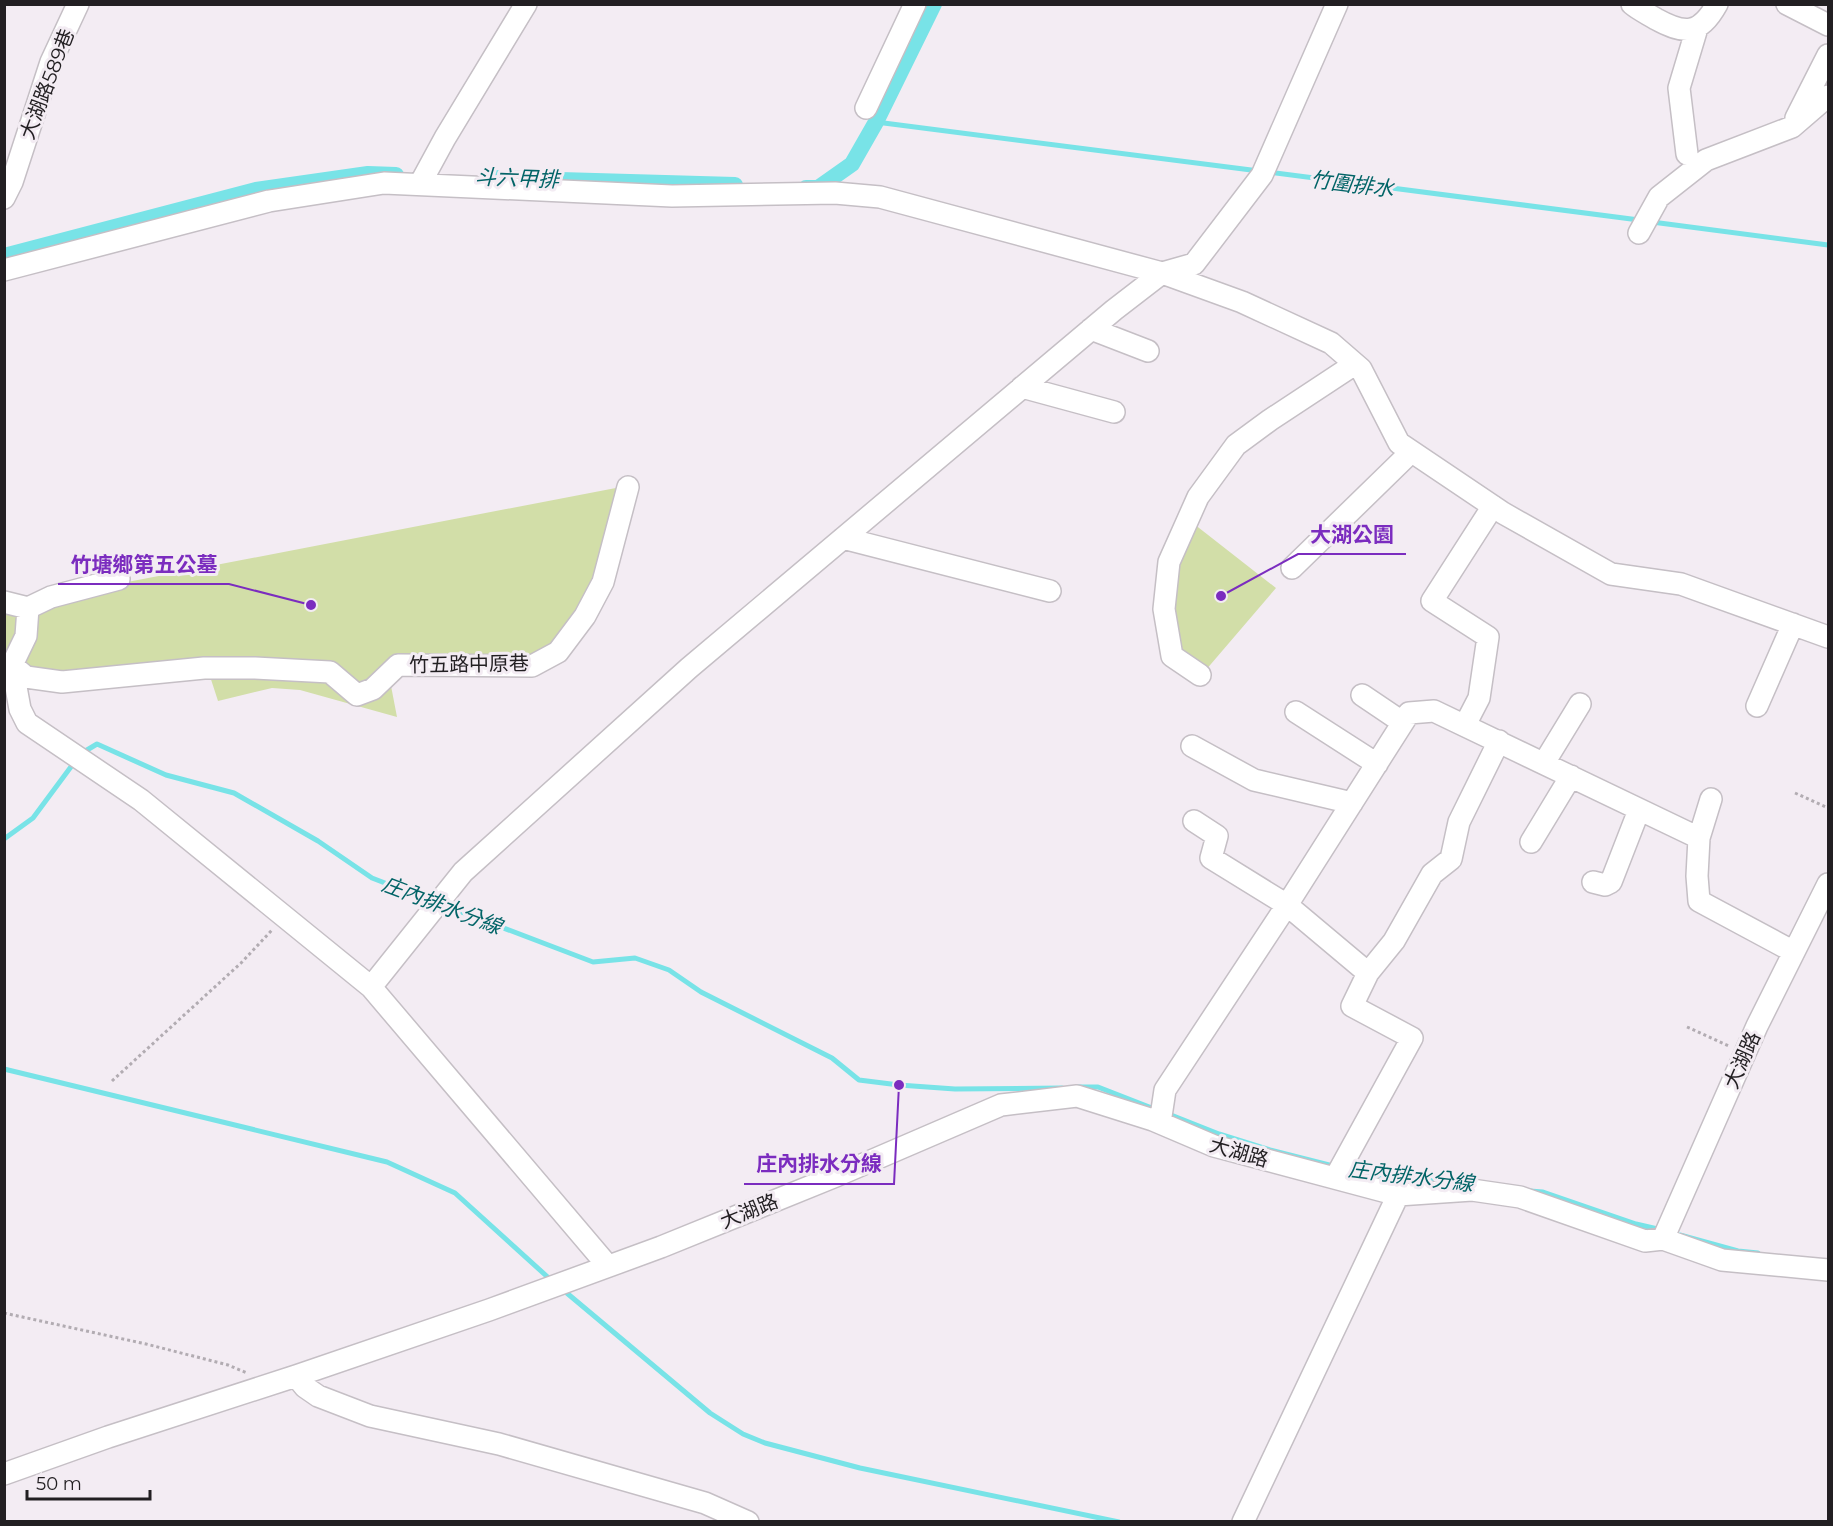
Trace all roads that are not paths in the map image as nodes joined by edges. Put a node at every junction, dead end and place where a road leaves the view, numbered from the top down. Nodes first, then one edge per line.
1 (78, 4) edge
2 (526, 4) edge
3 (915, 4) edge
4 (1337, 4) edge
5 (1632, 4) edge
6 (1717, 4) edge
7 (1787, 4) edge
8 (1828, 25) edge
9 (1697, 28) junction
10 (1828, 55) edge
11 (1828, 96) edge
12 (867, 108) dead end
13 (1792, 127) junction
14 (1687, 154) dead end
15 (420, 184) junction
16 (4, 198) edge
17 (1640, 233) dead end
18 (4, 270) edge
19 (1161, 273) junction
20 (1091, 329) junction
21 (1148, 351) dead end
22 (1355, 364) junction
23 (1022, 387) junction
24 (1114, 412) dead end
25 (1411, 452) junction
26 (628, 487) dead end
27 (1493, 506) junction
28 (843, 538) junction
29 (1292, 568) dead end
30 (118, 579) dead end
31 (1050, 591) dead end
32 (4, 602) edge
33 (28, 608) junction
34 (1793, 624) junction
35 (1828, 637) edge
36 (8, 665) edge
37 (1200, 675) dead end
38 (1362, 695) dead end
39 (1580, 704) dead end
40 (1757, 706) dead end
41 (1296, 712) dead end
42 (1402, 722) junction
43 (1465, 725) junction
44 (1499, 741) junction
45 (1192, 746) dead end
46 (1544, 763) junction
47 (1377, 764) junction
48 (1571, 777) junction
49 (1711, 799) dead end
50 (1352, 803) junction
51 (1639, 810) junction
52 (1194, 821) dead end
53 (1699, 838) junction
54 (1532, 842) dead end
55 (1593, 882) dead end
56 (1828, 884) edge
57 (1287, 905) junction
58 (1794, 952) junction
59 (1368, 973) junction
60 (371, 987) junction
61 (1160, 1123) junction
62 (1335, 1178) junction
63 (1398, 1195) junction
64 (1663, 1239) junction
65 (608, 1266) junction
66 (1828, 1270) edge
67 (296, 1376) junction
68 (4, 1473) edge
69 (748, 1521) edge
70 (1243, 1521) edge

1 - 16 street, 大湖路589巷
2 - 15 street
3 - 12 street
4 - 19 street
5 - 9 street
6 - 9 street
7 - 8 street
9 - 14 street
10 - 13 street
11 - 13 street
13 - 17 street
15 - 18 street
15 - 19 street
19 - 20 street
19 - 22 street
20 - 21 street
20 - 23 street
22 - 25 street
22 - 37 street
23 - 24 street
23 - 28 street
25 - 27 street
25 - 29 street
26 - 36 street, 竹五路中原巷
27 - 34 street
27 - 43 street
28 - 31 street
28 - 60 street
30 - 33 street
32 - 33 street
33 - 36 street
34 - 35 street
34 - 40 street
36 - 60 street
38 - 42 street
39 - 46 street
41 - 47 street
42 - 43 street
42 - 47 street
43 - 44 street
44 - 46 street
44 - 59 street
45 - 50 street
46 - 48 street
47 - 50 street
48 - 51 street
48 - 54 street
49 - 53 street
50 - 57 street
51 - 53 street
51 - 55 street
52 - 57 street
53 - 58 street
56 - 58 street, 大湖路
57 - 59 street
57 - 61 street
58 - 64 street, 大湖路
59 - 62 street
60 - 65 street
61 - 62 street, 大湖路
61 - 65 street, 大湖路
62 - 63 street, 大湖路
63 - 64 street, 大湖路
63 - 70 street
64 - 66 street, 大湖路
65 - 67 street, 大湖路
67 - 68 street, 大湖路
67 - 69 street

